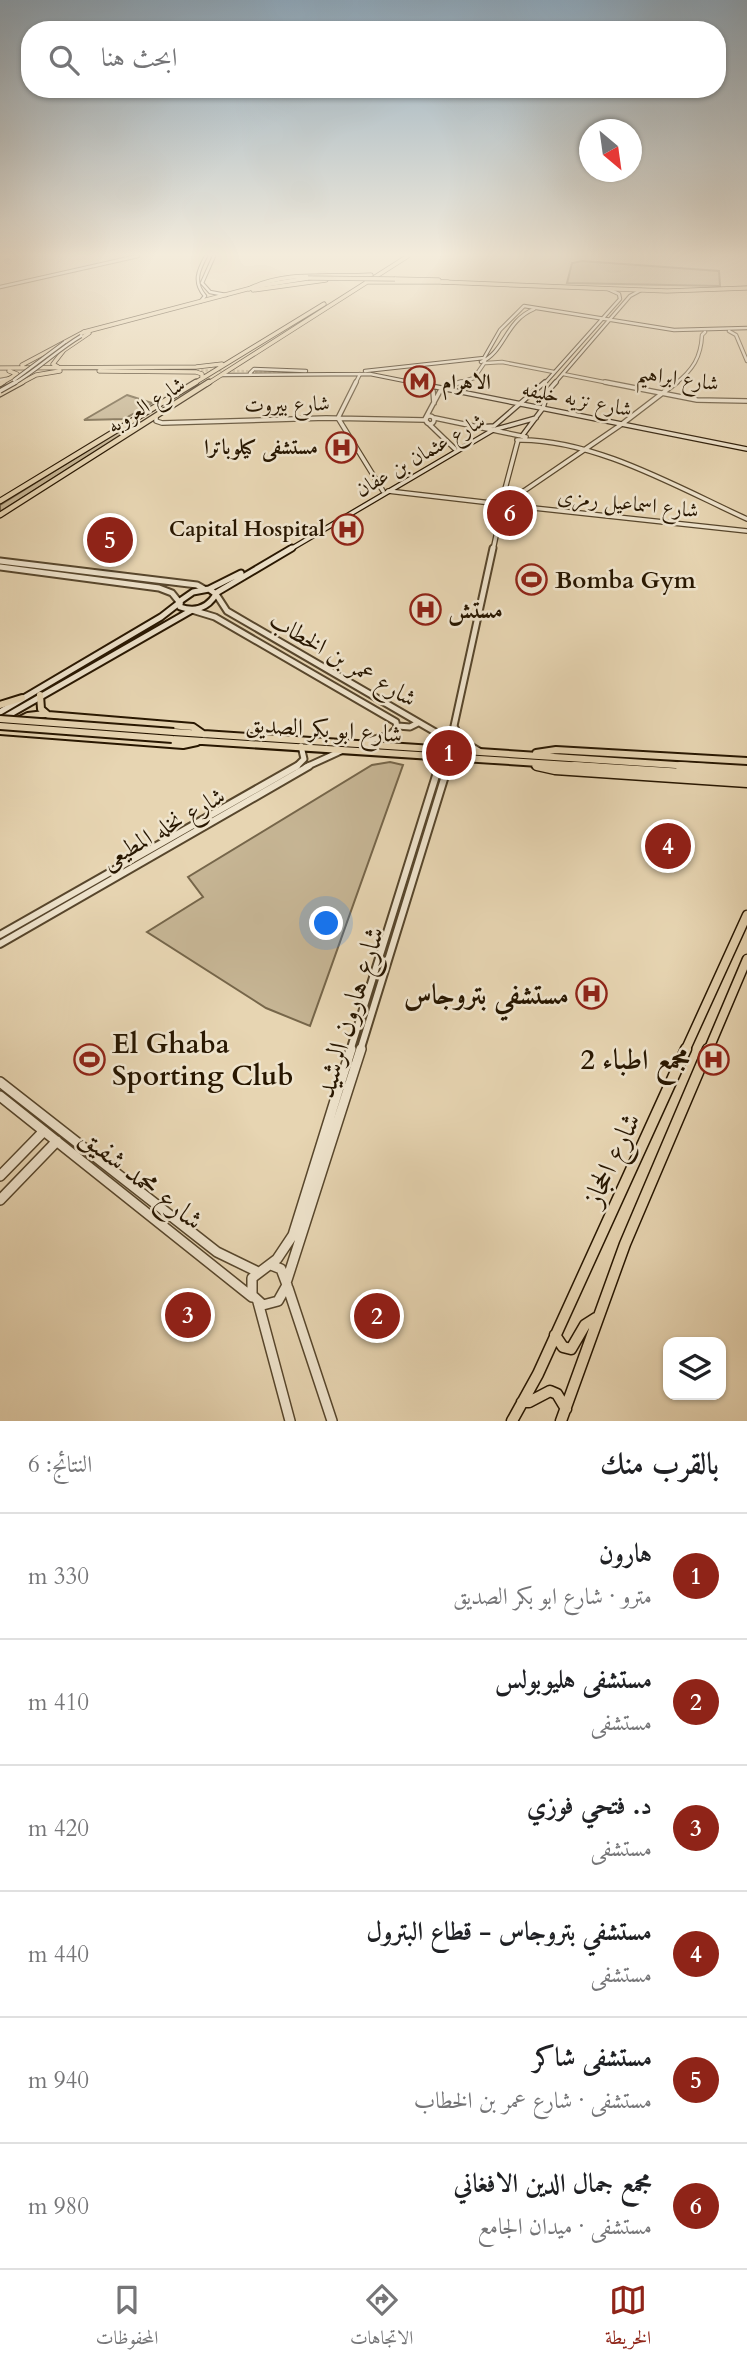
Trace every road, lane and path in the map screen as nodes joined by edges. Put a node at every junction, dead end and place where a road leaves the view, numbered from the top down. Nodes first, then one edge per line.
1 (113, 322) edge
2 (123, 322) edge
3 (294, 322) edge
4 (303, 322) edge
5 (508, 322) edge
6 (512, 322) edge
7 (599, 322) edge
8 (607, 322) edge
9 (616, 322) edge
10 (618, 322) edge
11 (747, 329) edge
12 (729, 331) junction
13 (86, 332) junction
14 (705, 332) junction
15 (78, 336) junction
16 (53, 343) dead end
17 (40, 349) dead end
18 (46, 350) junction
19 (43, 356) junction
20 (493, 357) junction
21 (53, 360) junction
22 (166, 361) tunnel mouth
23 (747, 361) edge
24 (484, 362) junction
25 (502, 362) junction
26 (227, 363) junction
27 (46, 367) junction
28 (60, 367) junction
29 (156, 367) junction
30 (196, 367) junction
31 (10, 368) junction
32 (19, 368) junction
33 (29, 368) junction
34 (0, 369) edge
35 (304, 371) junction
36 (388, 371) junction
37 (50, 372) junction
38 (188, 372) junction
39 (554, 372) junction
40 (17, 373) junction
41 (250, 373) junction
42 (361, 373) junction
43 (35, 374) junction
44 (563, 374) junction
45 (222, 375) junction
46 (202, 377) junction
47 (396, 379) junction
48 (425, 384) junction
49 (0, 387) edge
50 (442, 388) junction
51 (456, 391) junction
52 (664, 393) junction
53 (747, 401) edge
54 (434, 403) junction
55 (520, 403) junction
56 (543, 408) junction
57 (431, 412) junction
58 (156, 417) junction
59 (338, 418) junction
60 (536, 418) junction
61 (435, 419) junction
62 (426, 420) junction
63 (622, 424) junction
64 (481, 428) junction
65 (492, 431) junction
66 (519, 438) junction
67 (542, 441) joint
68 (455, 449) junction
69 (583, 449) junction
70 (747, 449) edge
71 (506, 487) junction
72 (386, 491) junction
73 (522, 491) junction
74 (0, 502) edge
75 (503, 505) junction
76 (0, 515) edge
77 (747, 519) edge
78 (747, 531) edge
79 (0, 561) edge
80 (0, 568) edge
81 (207, 589) junction
82 (216, 594) junction
83 (180, 603) junction
84 (192, 610) junction
85 (227, 611) junction
86 (215, 617) junction
87 (174, 618) junction
88 (158, 619) junction
89 (40, 695) junction
90 (23, 698) junction
91 (0, 705) edge
92 (0, 712) edge
93 (45, 714) junction
94 (0, 720) edge
95 (418, 723) junction
96 (398, 726) junction
97 (0, 728) edge
98 (16, 732) junction
99 (173, 735) junction
100 (201, 737) junction
101 (362, 743) junction
102 (301, 746) junction
103 (346, 749) junction
104 (457, 749) junction
105 (480, 751) junction
106 (442, 756) junction
107 (451, 757) junction
108 (531, 758) junction
109 (558, 760) junction
110 (747, 761) edge
111 (747, 770) edge
112 (747, 777) edge
113 (747, 783) edge
114 (399, 907) junction
115 (746, 920) edge
116 (0, 935) edge
117 (0, 944) edge
118 (747, 959) edge
119 (0, 1082) edge
120 (0, 1096) edge
121 (44, 1131) junction
122 (57, 1141) junction
123 (0, 1176) edge
124 (0, 1200) edge
125 (271, 1265) junction
126 (257, 1271) junction
127 (287, 1283) junction
128 (256, 1300) junction
129 (596, 1318) junction
130 (555, 1335) junction
131 (522, 1402) junction
132 (566, 1409) junction
133 (290, 1421) edge
134 (331, 1421) edge
135 (512, 1421) edge
136 (561, 1421) edge

1 - 13 main road
2 - 13 main road
3 - 26 main road, شارع العروبه
4 - 45 main road, شارع العروبه
5 - 35 street
6 - 20 street
7 - 39 street, شارع عثمان بن عفان
8 - 44 street
9 - 14 street
10 - 11 street
11 - 12 street
12 - 14 street
12 - 23 street
13 - 15 street
13 - 19 main road
13 - 21 main road
14 - 52 street
15 - 43 street, bridge
15 - 49 street, bridge
16 - 18 main road
17 - 18 main road
18 - 19 main road
19 - 21 main road
19 - 31 main road
20 - 24 street
20 - 25 street
21 - 28 main road
22 - 29 main road
24 - 25 street
24 - 36 street
24 - 50 street
25 - 39 street
26 - 30 main road
26 - 46 main road, شارع العروبه
27 - 28 main road
27 - 33 main road
27 - 37 main road
28 - 29 main road
29 - 30 main road
30 - 38 main road
31 - 32 main road
31 - 34 main road
32 - 33 main road
32 - 40 main road
33 - 43 main road
34 - 40 main road
35 - 41 street
35 - 42 street
36 - 42 street
36 - 47 street
37 - 38 main road
37 - 43 main road
38 - 46 main road
39 - 44 street, شارع ابراهيم
39 - 55 street, شارع عثمان بن عفان
40 - 49 main road
41 - 42 street
41 - 45 street
42 - 47 street, شارع نزيه خليفه
42 - 59 street
43 - 49 main road
44 - 52 street, شارع ابراهيم
44 - 56 street
45 - 58 main road, شارع العروبه
46 - 74 main road, شارع العروبه
47 - 48 street, شارع نزيه خليفه
48 - 50 street, شارع نزيه خليفه
48 - 54 street
50 - 51 street, شارع نزيه خليفه
51 - 54 street
51 - 55 street, شارع نزيه خليفه
52 - 53 street, شارع ابراهيم
52 - 63 street
54 - 57 street
55 - 56 street, شارع نزيه خليفه
55 - 64 street, شارع عثمان بن عفان
56 - 60 street
56 - 63 street, شارع نزيه خليفه
57 - 61 street
57 - 62 street
58 - 59 street, شارع بيروت
58 - 76 main road, شارع العروبه
59 - 62 street, شارع بيروت
59 - 72 street
60 - 65 street, شارع عثمان بن عفان
60 - 66 street
61 - 62 street, شارع بيروت
61 - 64 street
62 - 68 street
63 - 69 street
63 - 70 street, شارع نزيه خليفه
64 - 65 street
64 - 68 street, شارع عثمان بن عفان
65 - 66 street
65 - 72 street, شارع عثمان بن عفان
66 - 67 street
66 - 71 street
67 - 69 street
68 - 72 street, شارع عثمان بن عفان
69 - 73 street
69 - 77 street
71 - 73 street
71 - 75 street
72 - 75 street, شارع اسماعيل رمزى
72 - 81 street, شارع عثمان بن عفان
72 - 82 street, شارع عثمان بن عفان
73 - 75 street
75 - 78 street, شارع اسماعيل رمزى
75 - 105 street
79 - 81 street
80 - 83 street
81 - 82 street
81 - 83 street
82 - 84 street, شارع عثمان بن عفان
82 - 85 street, شارع عمر بن الخطاب
83 - 84 street, شارع عمر بن الخطاب
83 - 88 street
84 - 86 street, شارع عمر بن الخطاب
84 - 87 street
85 - 86 street
85 - 95 street, شارع عمر بن الخطاب
86 - 96 street, شارع عمر بن الخطاب
87 - 88 street
87 - 89 street
88 - 90 street
89 - 93 main road
89 - 94 street
90 - 91 main road
90 - 92 street
93 - 98 main road
93 - 100 main road, شارع ابو بكر الصديق
94 - 99 main road, شارع ابو بكر الصديق, bridge
95 - 96 street
95 - 104 street, شارع عمر بن الخطاب
96 - 101 street, شارع عمر بن الخطاب
97 - 98 main road, شارع ابو بكر الصديق
97 - 99 main road, شارع ابو بكر الصديق, bridge
98 - 100 main road, شارع ابو بكر الصديق
99 - 100 main road, شارع ابو بكر الصديق
100 - 101 main road, شارع ابو بكر الصديق
100 - 102 main road, شارع ابو بكر الصديق
101 - 104 main road, شارع ابو بكر الصديق
102 - 103 main road, شارع ابو بكر الصديق
102 - 116 street, شارع نخله المطيعى
103 - 106 main road, شارع ابو بكر الصديق
103 - 117 street, شارع نخله المطيعى
104 - 105 main road, شارع ابو بكر الصديق
105 - 108 main road, شارع ابو بكر الصديق
106 - 107 main road, شارع ابو بكر الصديق
106 - 114 street, شارع هارون الرشيد
107 - 108 main road, شارع ابو بكر الصديق
107 - 114 street, شارع هارون الرشيد
108 - 109 main road, شارع ابو بكر الصديق
108 - 110 main road, شارع ابو بكر الصديق
108 - 113 main road, شارع ابو بكر الصديق
109 - 111 main road, شارع ابو بكر الصديق
109 - 112 main road, شارع ابو بكر الصديق
114 - 125 street, شارع هارون الرشيد
114 - 127 street, شارع هارون الرشيد
115 - 130 main road, شارع الحجاز
118 - 129 main road, شارع الحجاز
119 - 126 street, شارع محمد شفيق
120 - 121 street, شارع محمد شفيق
121 - 122 street, شارع محمد شفيق
121 - 123 street
122 - 124 street
122 - 128 street, شارع محمد شفيق
125 - 126 street
125 - 127 street
126 - 128 street
127 - 128 street
127 - 134 street
128 - 133 street
129 - 130 main road
129 - 132 main road, شارع الحجاز
130 - 131 main road, شارع الحجاز
131 - 132 main road
131 - 135 main road, شارع الحجاز
132 - 136 main road, شارع الحجاز

